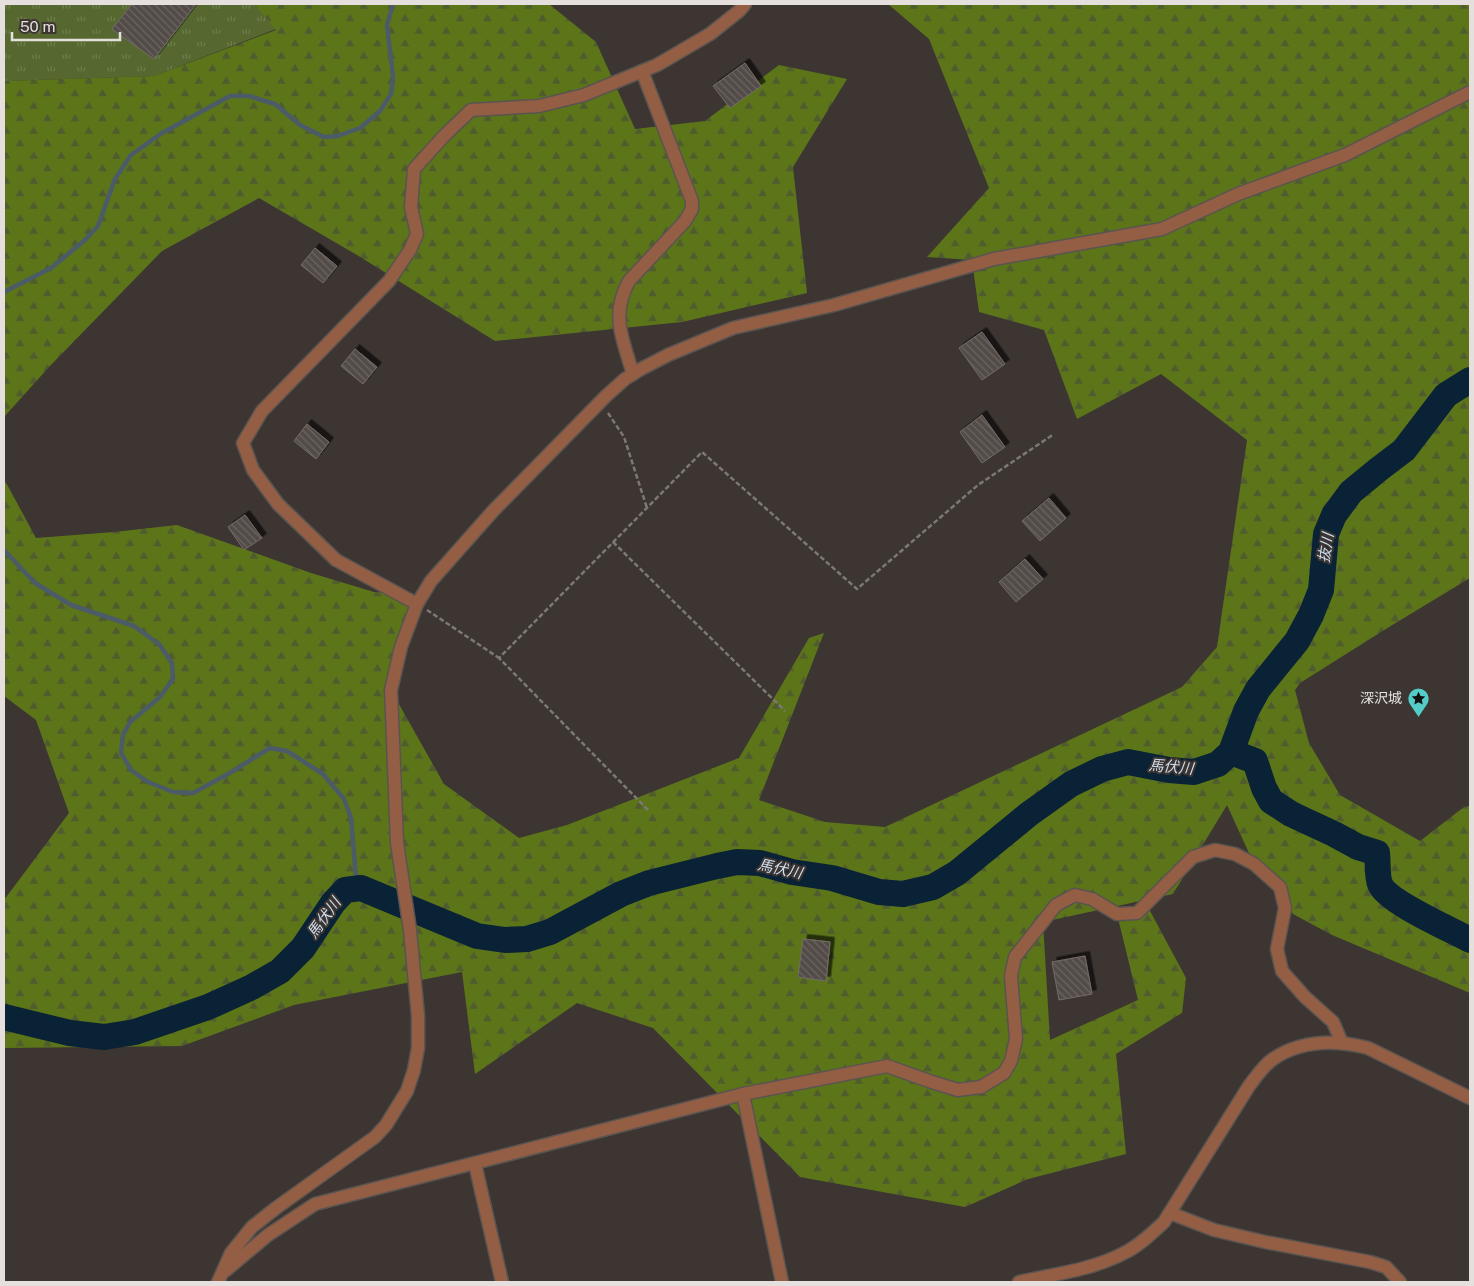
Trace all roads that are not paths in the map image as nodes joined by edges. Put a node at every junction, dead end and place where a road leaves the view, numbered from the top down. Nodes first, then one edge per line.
1 (745, 4) edge
2 (642, 71) junction
3 (1470, 92) edge
4 (634, 374) junction
5 (417, 604) junction
6 (1342, 1043) junction
7 (743, 1094) junction
8 (1470, 1098) edge
9 (474, 1164) junction
10 (1170, 1213) junction
11 (220, 1278) edge
12 (502, 1282) edge
13 (782, 1282) edge
14 (1019, 1282) edge
15 (1400, 1282) edge

1 - 2 street
2 - 4 street
2 - 5 street
3 - 4 street
4 - 5 street
5 - 11 street
6 - 7 street
6 - 8 street
6 - 10 street
7 - 9 street
7 - 13 street
9 - 11 street
9 - 12 street
10 - 14 street
10 - 15 street

